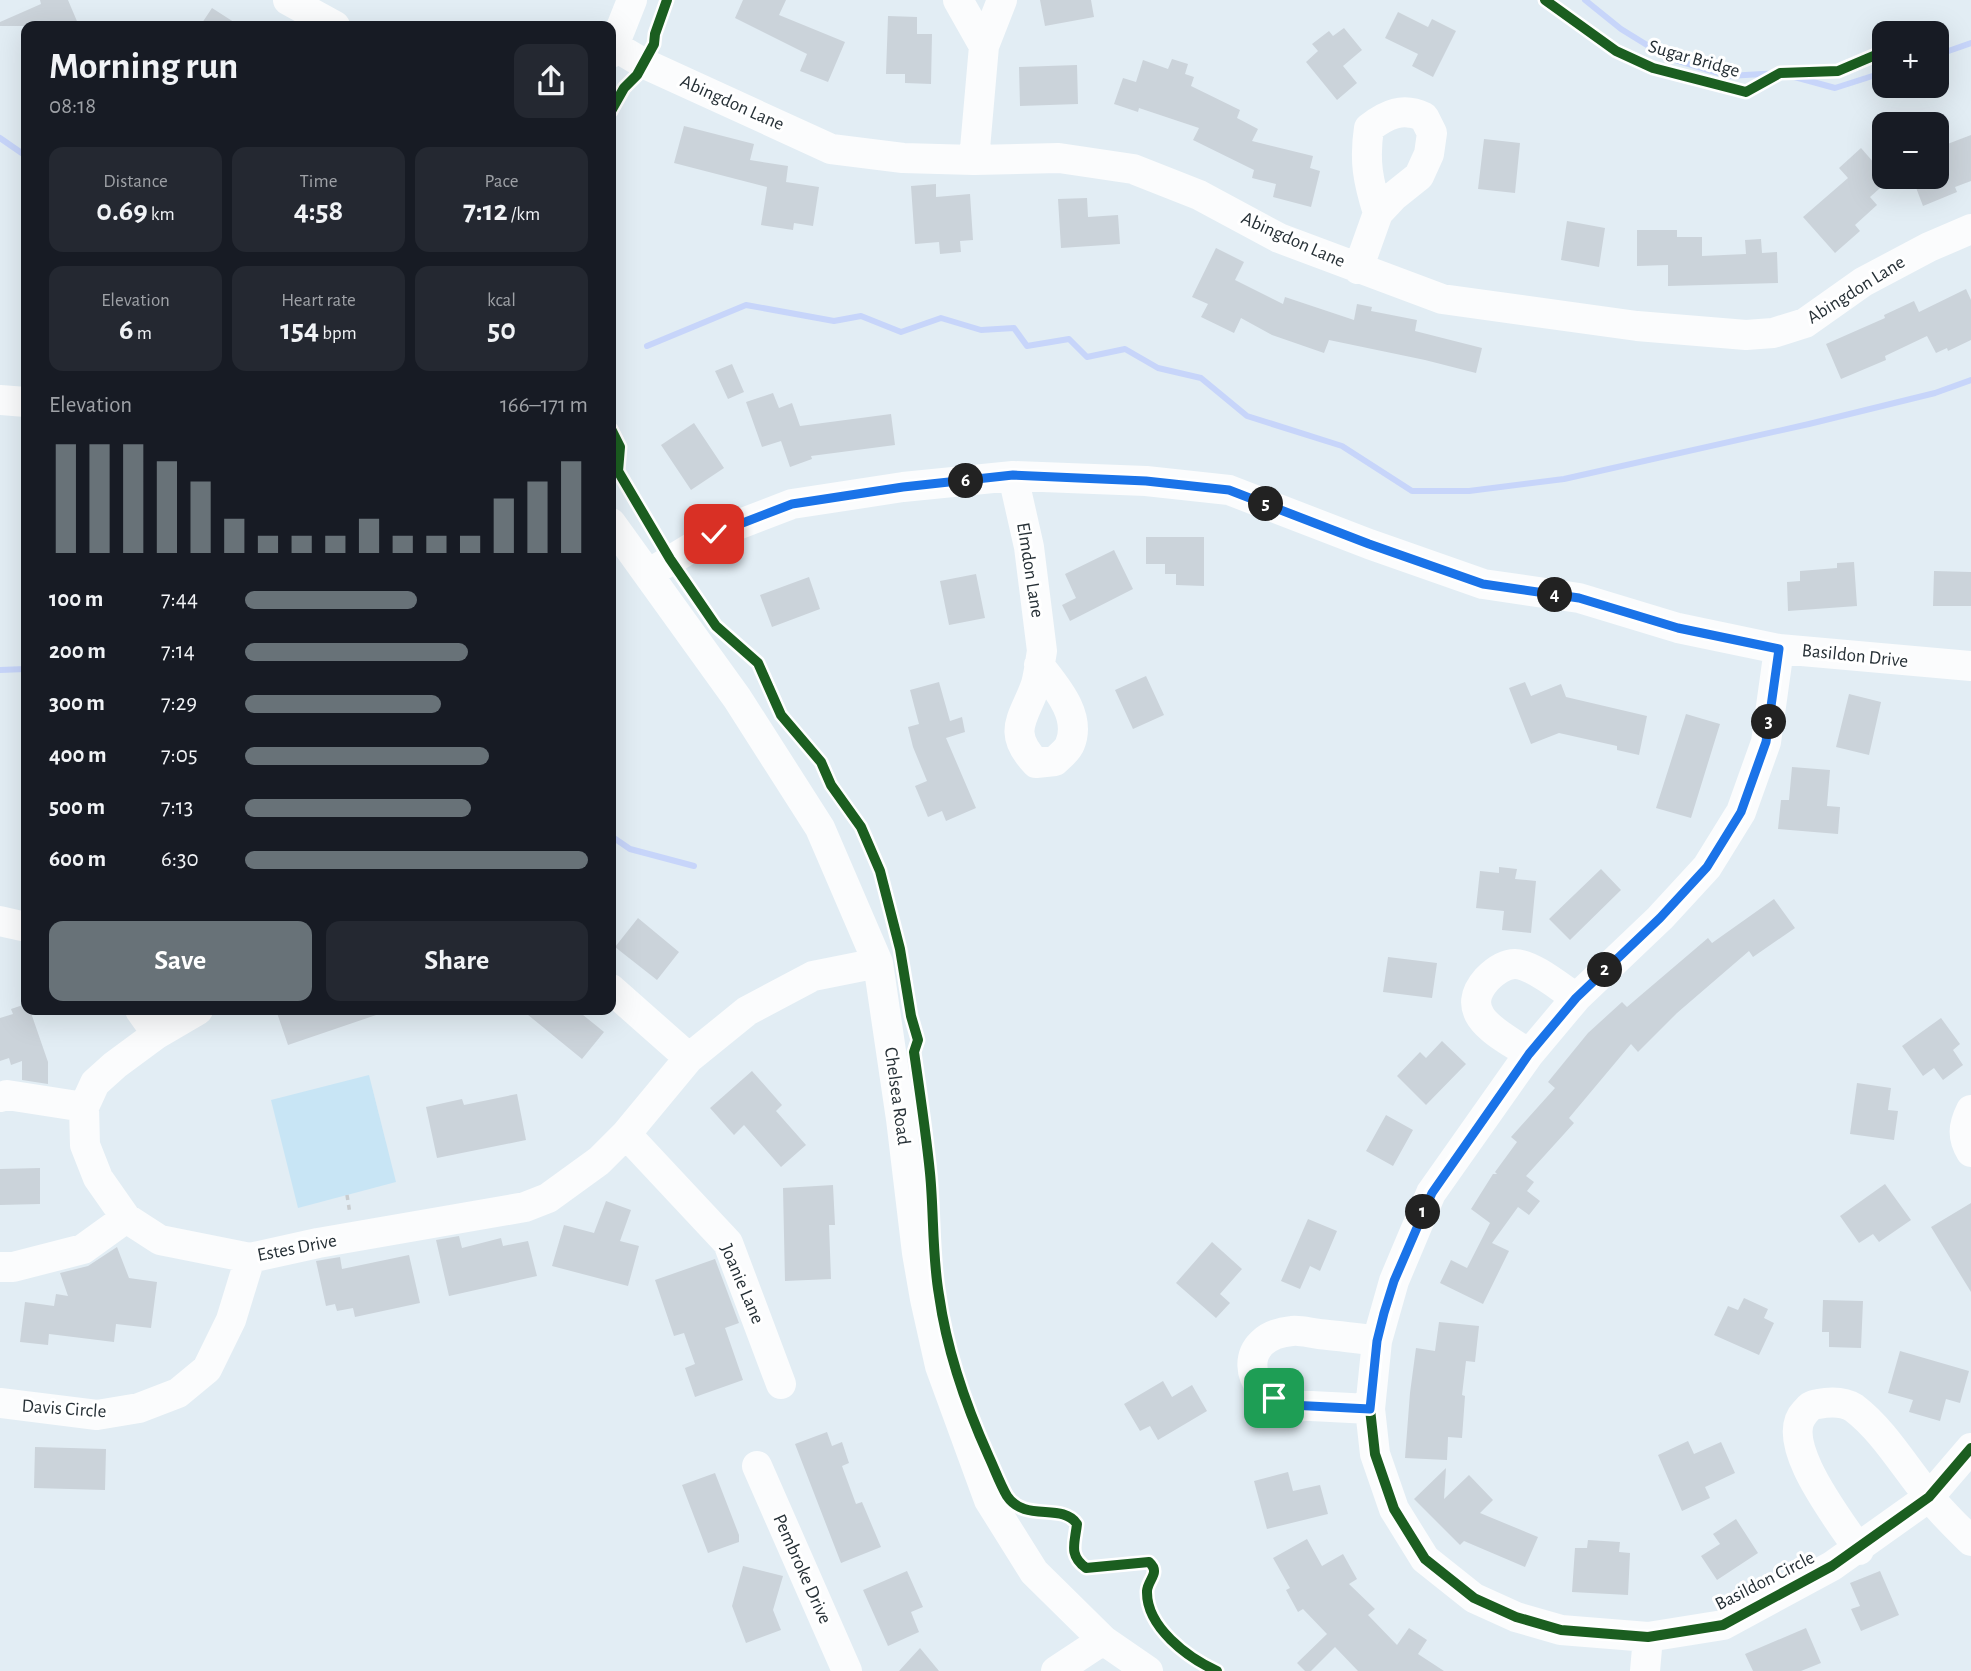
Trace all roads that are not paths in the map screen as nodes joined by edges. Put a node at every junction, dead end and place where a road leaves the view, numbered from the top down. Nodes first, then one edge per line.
1 (288, 0) edge
2 (632, 0) edge
3 (958, 0) edge
4 (1002, 0) edge
5 (326, 21) edge
6 (616, 39) edge
7 (984, 46) junction
8 (616, 51) edge
9 (974, 160) junction
10 (1378, 213) dead end
11 (1971, 229) edge
12 (1358, 269) junction
13 (0, 400) edge
14 (21, 402) edge
15 (1013, 475) junction
16 (616, 530) edge
17 (648, 574) junction
18 (1779, 649) junction
19 (1039, 665) dead end
20 (1971, 666) edge
21 (0, 921) edge
22 (21, 926) edge
23 (878, 963) junction
24 (616, 993) edge
25 (1576, 998) junction
26 (143, 1015) edge
27 (189, 1015) edge
28 (157, 1034) junction
29 (1529, 1054) junction
30 (689, 1058) junction
31 (0, 1097) edge
32 (85, 1107) junction
33 (1971, 1110) edge
34 (625, 1134) junction
35 (1971, 1152) edge
36 (126, 1218) junction
37 (250, 1258) junction
38 (0, 1268) edge
39 (1377, 1341) junction
40 (781, 1384) dead end
41 (0, 1404) edge
42 (1370, 1409) junction
43 (1971, 1448) edge
44 (757, 1466) dead end
45 (1929, 1497) junction
46 (1971, 1541) edge
47 (1859, 1550) junction
48 (1648, 1637) junction
49 (1103, 1640) junction
50 (847, 1671) edge
51 (1056, 1671) edge
52 (1148, 1671) edge
53 (1645, 1671) edge

1 - 5 street
2 - 6 street
3 - 7 street
4 - 7 street
7 - 9 street
8 - 9 street, Abingdon Lane
9 - 12 street, Abingdon Lane
10 - 12 street
11 - 12 street, Abingdon Lane
13 - 14 street
15 - 17 street, Basildon Drive
15 - 18 street, Basildon Drive
15 - 19 street, Elmdon Lane
16 - 17 street, Chelsea Road
17 - 23 street, Chelsea Road
18 - 20 street, Basildon Drive
18 - 25 street, Basildon Circle
21 - 22 street
23 - 30 street, Estes Drive
23 - 49 street, Chelsea Road
24 - 30 street
25 - 29 street, Basildon Circle
25 - 29 street
26 - 28 street
27 - 28 street, Estes Drive
28 - 32 street, Estes Drive
29 - 39 street, Basildon Circle
30 - 34 street, Estes Drive
31 - 32 street
32 - 36 street, Estes Drive
33 - 35 street
34 - 37 street, Estes Drive
34 - 40 street, Joanie Lane
36 - 37 street, Estes Drive
36 - 38 street
37 - 41 street, Davis Circle
39 - 42 street, Basildon Circle
39 - 42 street
42 - 48 street, Basildon Circle
43 - 45 street, Basildon Circle
44 - 50 street, Pembroke Drive
45 - 46 street
45 - 47 street, Basildon Circle
45 - 47 street
47 - 48 street, Basildon Circle
48 - 53 street
49 - 51 street
49 - 52 street, Chelsea Road

